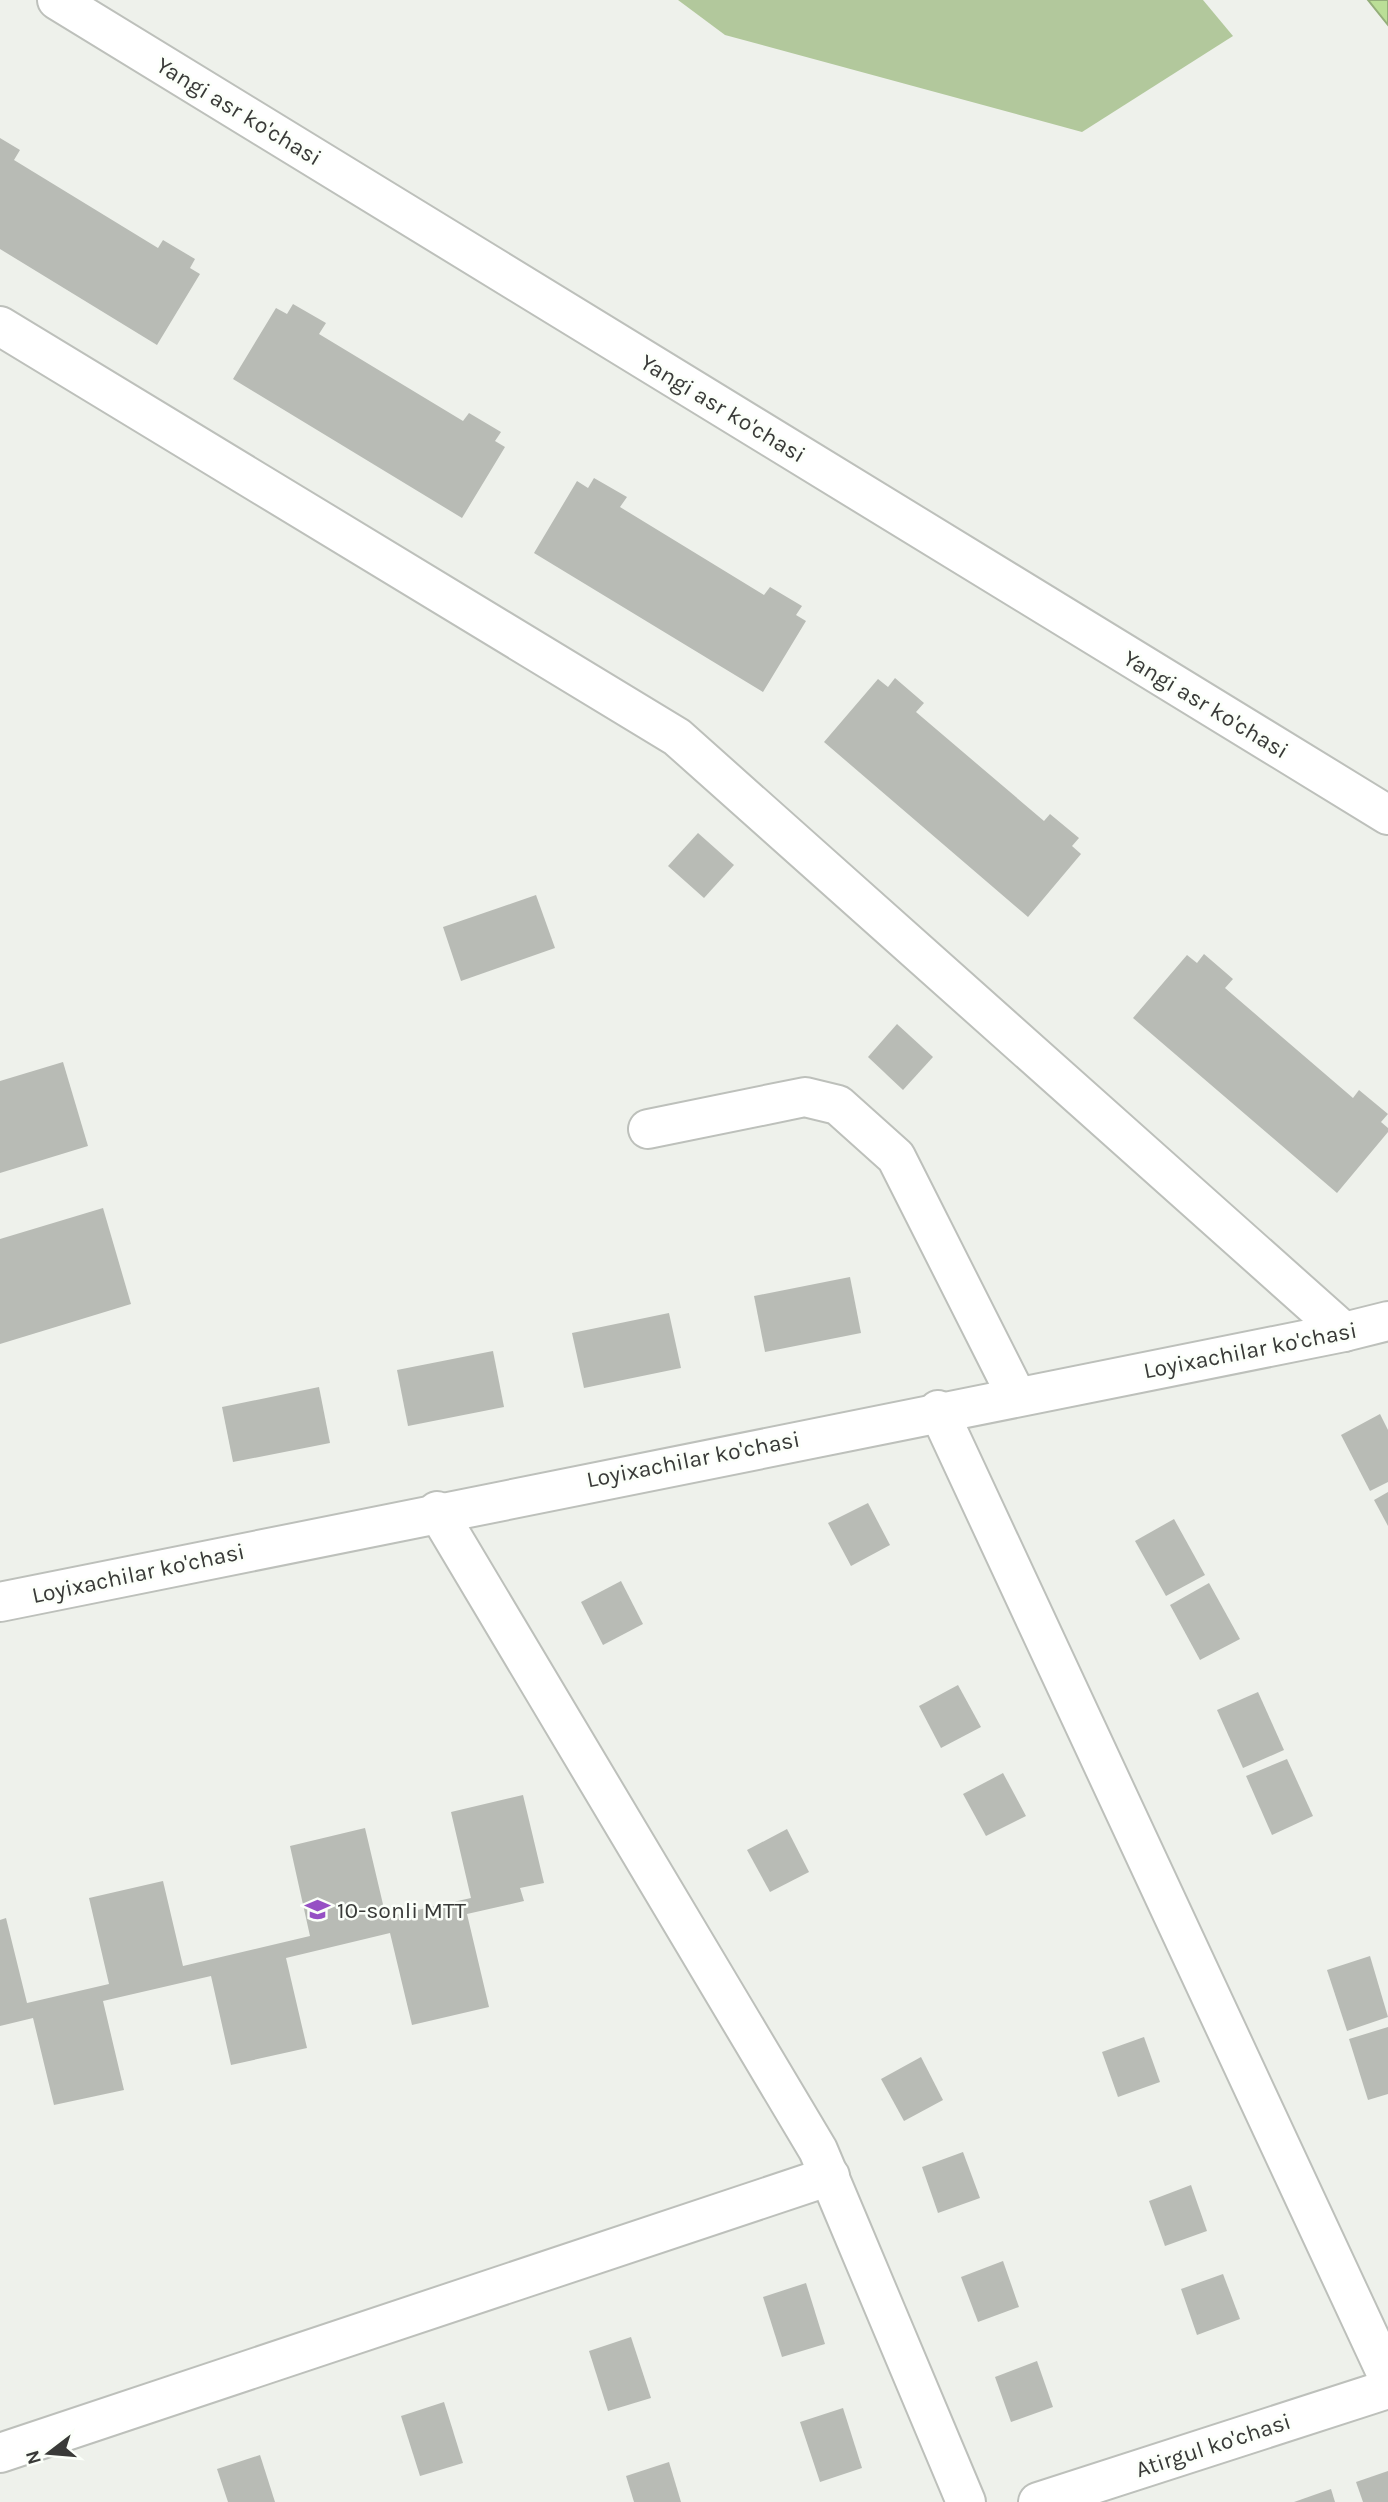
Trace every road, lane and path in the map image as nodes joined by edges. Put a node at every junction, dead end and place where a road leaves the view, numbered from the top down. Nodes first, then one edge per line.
1 (57, 0) edge
2 (0, 326) edge
3 (1388, 816) edge
4 (648, 1129) dead end
5 (1388, 1321) edge
6 (1344, 1332) junction
7 (1016, 1395) junction
8 (937, 1410) junction
9 (437, 1511) junction
10 (0, 1602) edge
11 (830, 2176) junction
12 (1388, 2377) edge
13 (1388, 2389) edge
14 (0, 2454) edge
15 (966, 2502) edge
16 (1038, 2502) edge

1 - 3 street, Yangi asr ko'chasi
2 - 6 street
4 - 7 street
5 - 6 street, Loyixachilar ko'chasi
6 - 7 street, Loyixachilar ko'chasi
7 - 8 street, Loyixachilar ko'chasi
8 - 9 street, Loyixachilar ko'chasi
8 - 12 street
9 - 10 street, Loyixachilar ko'chasi
9 - 11 street
11 - 14 street
11 - 15 street
13 - 16 street, Atirgul ko'chasi

